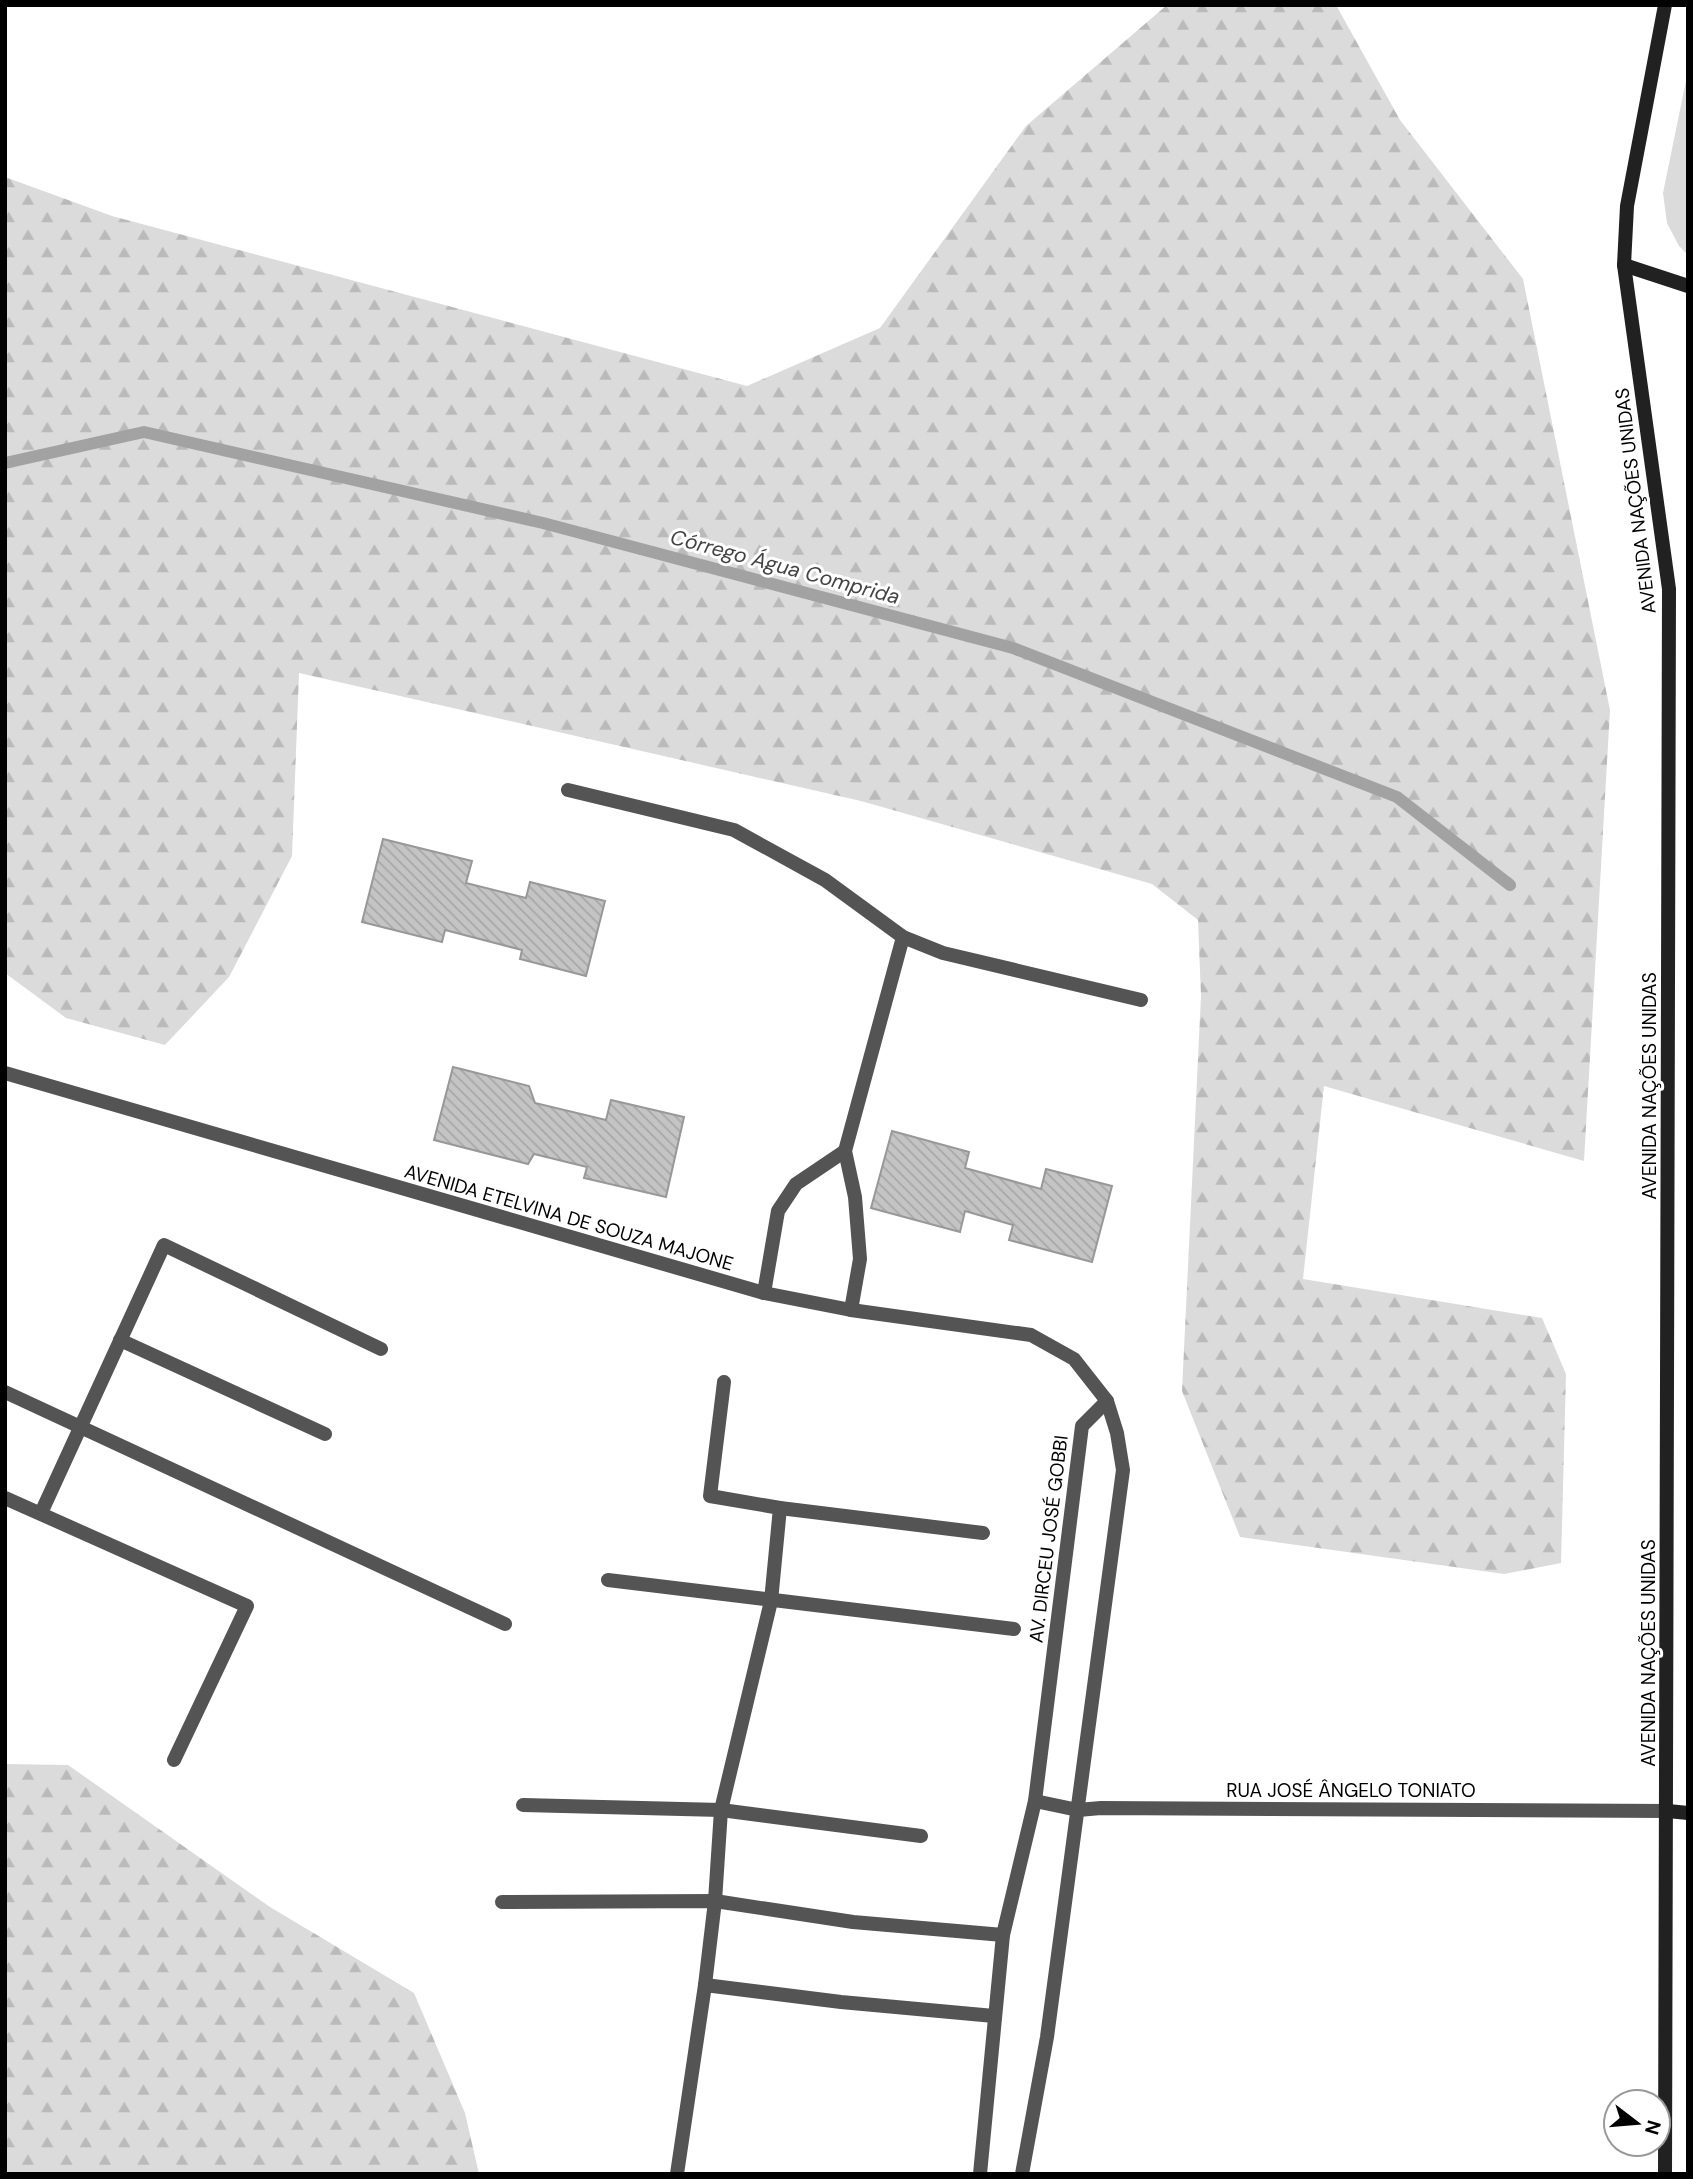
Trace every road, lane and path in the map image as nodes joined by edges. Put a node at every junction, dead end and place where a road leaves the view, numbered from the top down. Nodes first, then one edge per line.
1 (1665, 5) edge
2 (1624, 265) junction
3 (1688, 286) edge
4 (568, 790) dead end
5 (903, 937) junction
6 (1141, 1000) dead end
7 (5, 1073) edge
8 (845, 1151) junction
9 (764, 1293) junction
10 (850, 1310) junction
11 (120, 1340) junction
12 (381, 1349) dead end
13 (724, 1382) dead end
14 (5, 1392) edge
15 (1107, 1401) junction
16 (80, 1427) junction
17 (325, 1434) dead end
18 (5, 1498) edge
19 (780, 1508) junction
20 (41, 1513) junction
21 (983, 1533) dead end
22 (608, 1580) dead end
23 (771, 1601) junction
24 (505, 1624) dead end
25 (1014, 1629) dead end
26 (174, 1760) dead end
27 (1035, 1801) junction
28 (523, 1805) dead end
29 (1078, 1810) junction
30 (721, 1811) junction
31 (1668, 1811) junction
32 (1688, 1813) edge
33 (921, 1836) dead end
34 (715, 1901) junction
35 (502, 1902) dead end
36 (1003, 1935) junction
37 (705, 1985) junction
38 (994, 2016) junction
39 (677, 2174) edge
40 (980, 2174) edge
41 (1022, 2174) edge
42 (1665, 2174) edge

1 - 2 main road, AVENIDA NAÇÕES UNIDAS
2 - 3 main road
2 - 31 main road, AVENIDA NAÇÕES UNIDAS
4 - 5 street
5 - 6 street
5 - 8 street
7 - 9 street, AVENIDA ETELVINA DE SOUZA MAJONE
8 - 9 street
8 - 10 street
9 - 10 street, AVENIDA ETELVINA DE SOUZA MAJONE
10 - 15 street, AVENIDA ETELVINA DE SOUZA MAJONE
11 - 12 street
11 - 16 street
11 - 17 street
13 - 19 street
14 - 16 street
15 - 27 street, AV. DIRCEU JOSÉ GOBBI
15 - 29 street
16 - 20 street
16 - 24 street
18 - 20 street
19 - 21 street
19 - 23 street
20 - 26 street
22 - 23 street
23 - 25 street
23 - 30 street
27 - 29 street, RUA JOSÉ ÂNGELO TONIATO
27 - 36 street, AV. DIRCEU JOSÉ GOBBI
28 - 30 street
29 - 31 street, RUA JOSÉ ÂNGELO TONIATO
29 - 41 street
30 - 33 street
30 - 34 street
31 - 32 main road
31 - 42 main road, AVENIDA NAÇÕES UNIDAS
34 - 35 street
34 - 36 street
34 - 37 street
36 - 38 street, AV. DIRCEU JOSÉ GOBBI
37 - 38 street
37 - 39 street
38 - 40 street, AV. DIRCEU JOSÉ GOBBI

